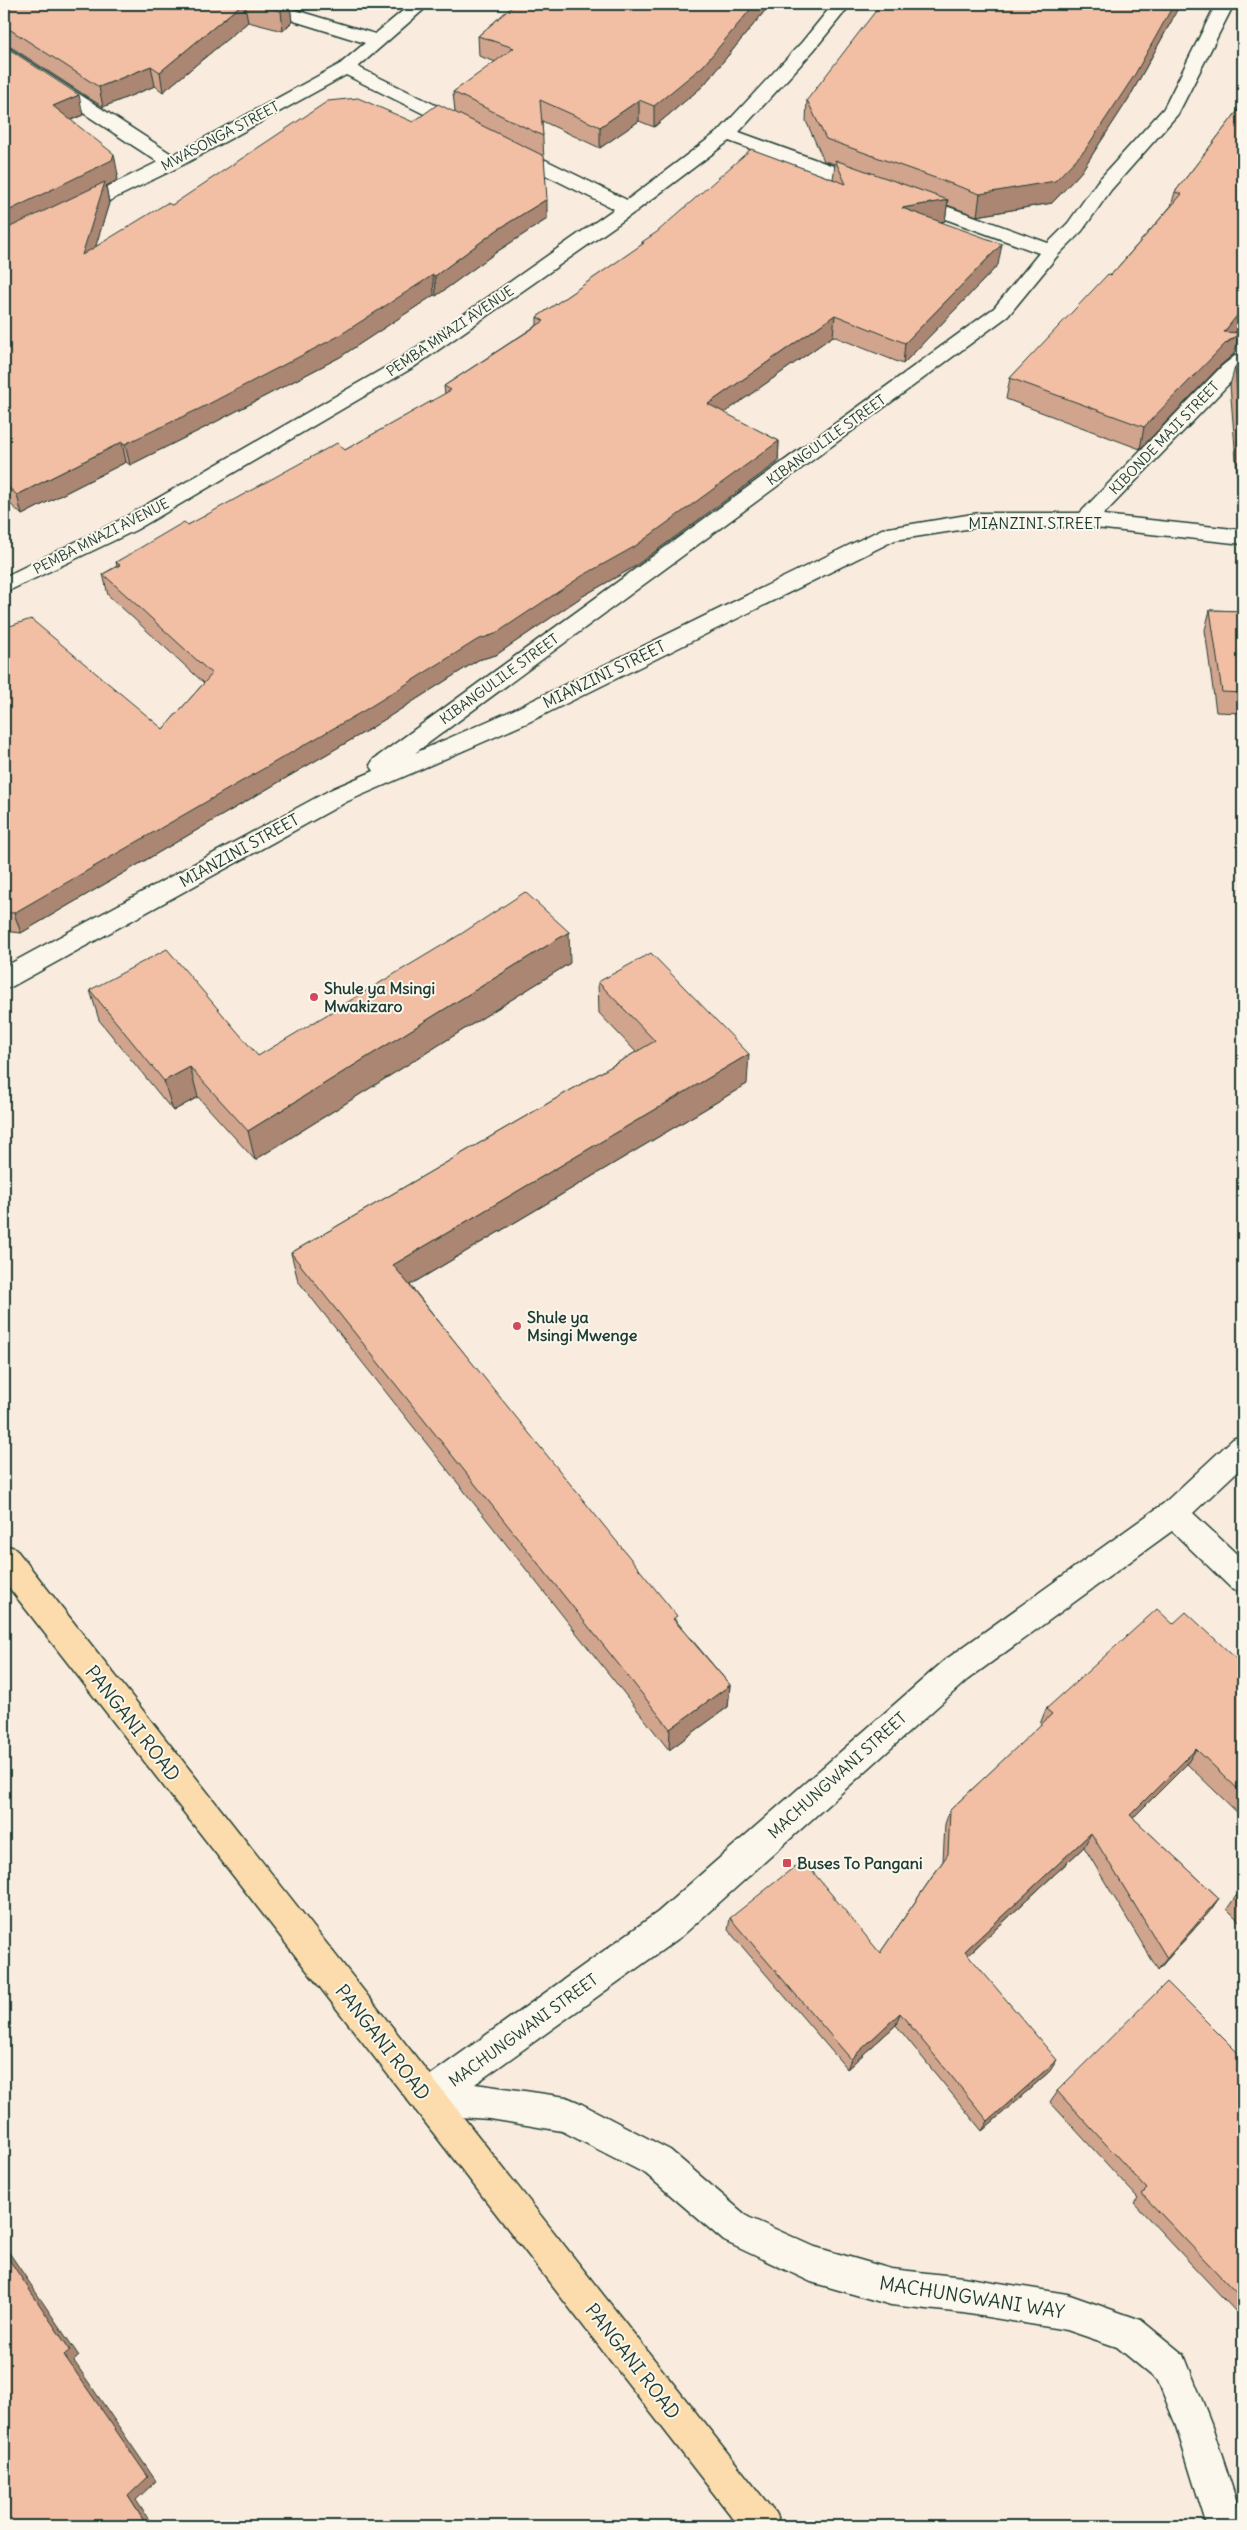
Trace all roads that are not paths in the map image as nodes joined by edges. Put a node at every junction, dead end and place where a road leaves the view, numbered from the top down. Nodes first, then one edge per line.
1 (258, 4) edge
2 (421, 4) edge
3 (842, 4) edge
4 (1225, 4) edge
5 (378, 41) junction
6 (4, 53) edge
7 (346, 68) junction
8 (478, 134) edge
9 (727, 134) junction
10 (496, 142) edge
11 (172, 163) junction
12 (628, 208) junction
13 (57, 219) edge
14 (1051, 251) junction
15 (1243, 359) edge
16 (1086, 520) junction
17 (1243, 537) edge
18 (4, 586) edge
19 (340, 795) junction
20 (4, 979) edge
21 (1243, 1448) edge
22 (1173, 1513) junction
23 (4, 1558) edge
24 (1243, 1580) edge
25 (427, 2098) junction
26 (762, 2526) edge
27 (1226, 2526) edge

1 - 5 street
2 - 5 street, MWASONGA STREET
3 - 9 street, PEMBA MNAZI AVENUE
4 - 14 street, KIBANGULILE STREET
5 - 7 street, MWASONGA STREET
6 - 11 street
7 - 8 street
7 - 11 street, MWASONGA STREET
9 - 12 street, PEMBA MNAZI AVENUE
9 - 14 street
10 - 12 street
11 - 13 street, MWASONGA STREET
12 - 18 street, PEMBA MNAZI AVENUE
14 - 19 street, KIBANGULILE STREET
15 - 16 street, KIBONDE MAJI STREET
16 - 17 street, MIANZINI STREET
16 - 19 street, MIANZINI STREET
19 - 20 street, MIANZINI STREET
21 - 22 street, MACHUNGWANI STREET
22 - 24 street
22 - 25 street, MACHUNGWANI STREET
23 - 25 main road, PANGANI ROAD
25 - 26 main road, PANGANI ROAD
25 - 27 street, MACHUNGWANI WAY

